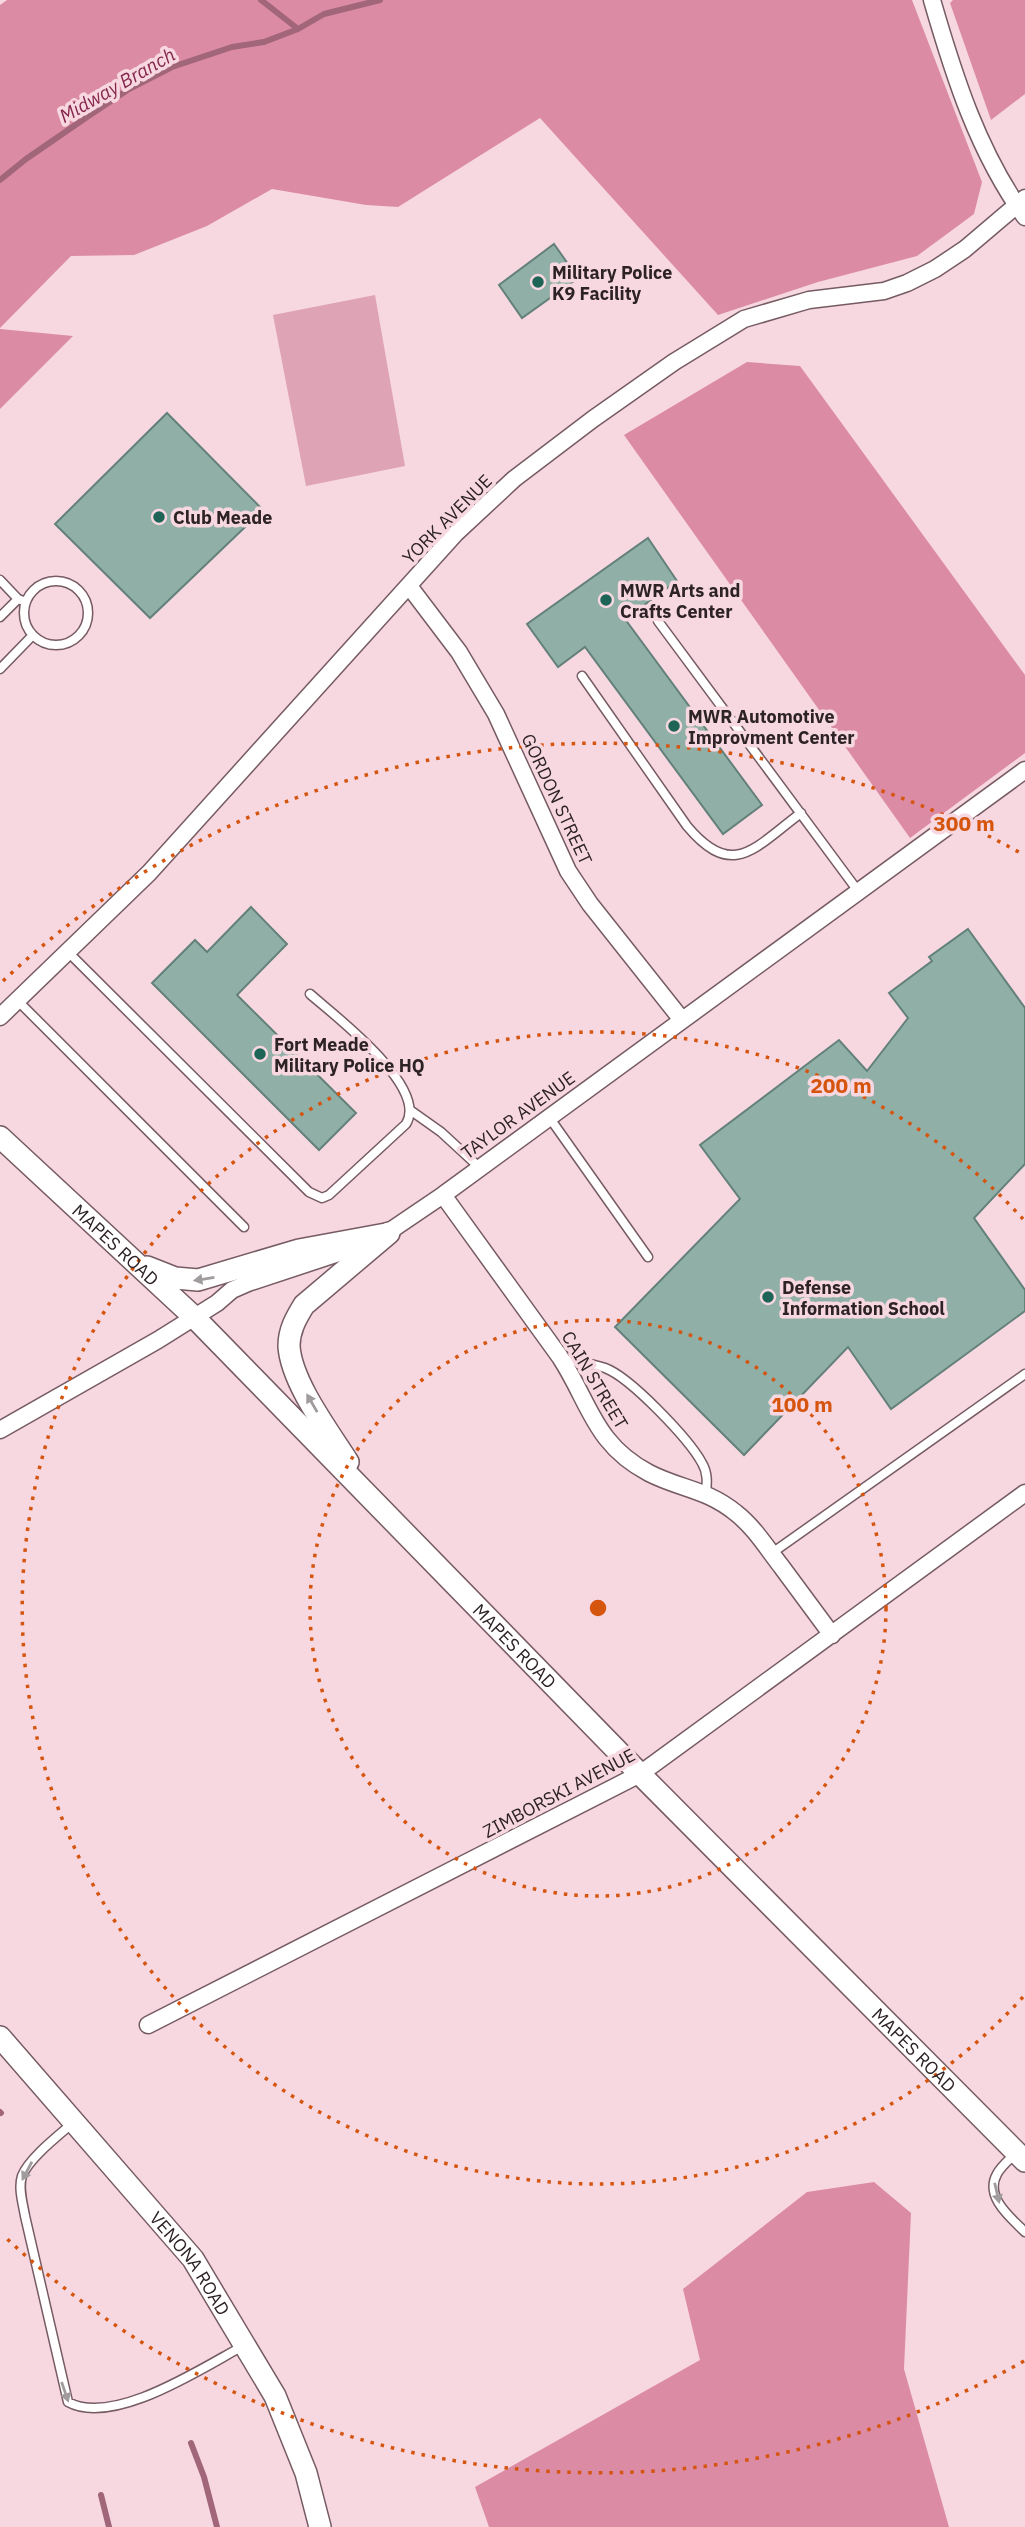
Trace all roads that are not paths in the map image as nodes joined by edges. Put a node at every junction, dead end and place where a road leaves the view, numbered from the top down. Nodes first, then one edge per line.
1 (932, 0) edge
2 (1022, 206) edge
3 (0, 580) edge
4 (409, 586) junction
5 (22, 600) junction
6 (0, 617) edge
7 (658, 621) dead end
8 (33, 635) junction
9 (0, 669) edge
10 (582, 676) dead end
11 (1025, 770) edge
12 (801, 814) junction
13 (858, 891) junction
14 (68, 952) junction
15 (310, 994) dead end
16 (18, 1000) junction
17 (0, 1017) edge
18 (682, 1020) junction
19 (410, 1110) junction
20 (549, 1117) junction
21 (0, 1137) edge
22 (479, 1167) junction
23 (443, 1195) junction
24 (244, 1227) dead end
25 (388, 1233) junction
26 (648, 1257) dead end
27 (132, 1259) junction
28 (194, 1317) junction
29 (562, 1360) junction
30 (1025, 1374) edge
31 (0, 1430) edge
32 (1025, 1493) edge
33 (706, 1494) junction
34 (374, 1502) junction
35 (772, 1553) junction
36 (832, 1635) junction
37 (640, 1774) junction
38 (148, 2025) dead end
39 (0, 2037) edge
40 (74, 2122) junction
41 (1021, 2157) edge
42 (1025, 2232) edge
43 (245, 2345) junction
44 (320, 2527) edge

1 - 2 street
2 - 4 street, YORK AVENUE
3 - 5 lane
4 - 14 street, YORK AVENUE
4 - 18 street, GORDON STREET
5 - 6 lane
5 - 8 lane
5 - 8 lane
7 - 12 lane
8 - 9 lane
10 - 12 lane
11 - 13 street, TAYLOR AVENUE
12 - 13 lane
13 - 18 street, TAYLOR AVENUE
14 - 16 street, YORK AVENUE
14 - 19 lane
15 - 19 lane
16 - 17 street, YORK AVENUE
16 - 24 lane
18 - 20 street, TAYLOR AVENUE
19 - 22 lane
20 - 22 street, TAYLOR AVENUE
20 - 26 lane
21 - 27 street, MAPES ROAD
22 - 23 street, TAYLOR AVENUE
23 - 25 street, TAYLOR AVENUE
23 - 29 street, CAIN STREET
25 -> 27 street
25 - 28 street, TAYLOR AVENUE
34 -> 25 street
27 - 28 street, MAPES ROAD
28 - 31 street, TAYLOR AVENUE
28 - 34 street, MAPES ROAD
29 - 33 street, CAIN STREET
29 - 33 lane
30 - 35 lane
32 - 36 street, ZIMBORSKI AVENUE
33 - 35 street, CAIN STREET
34 - 37 street, MAPES ROAD
35 - 36 street, CAIN STREET
36 - 37 street, ZIMBORSKI AVENUE
37 - 38 street, ZIMBORSKI AVENUE
37 - 41 street, MAPES ROAD
39 - 40 street, VENONA ROAD
40 - 43 street, VENONA ROAD
40 -> 43 lane
41 -> 42 lane
43 - 44 street, VENONA ROAD

